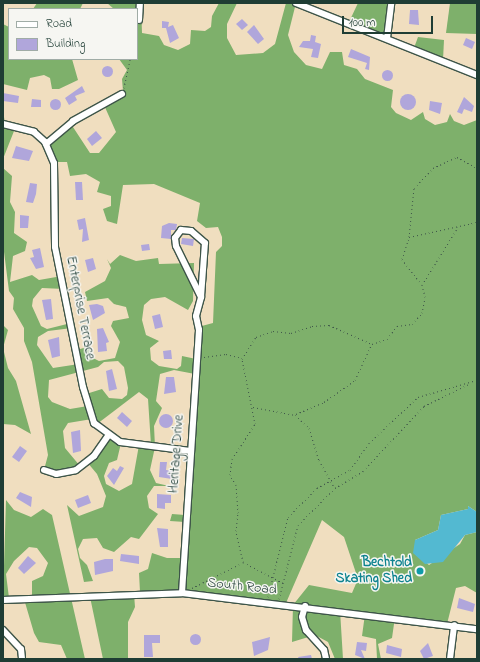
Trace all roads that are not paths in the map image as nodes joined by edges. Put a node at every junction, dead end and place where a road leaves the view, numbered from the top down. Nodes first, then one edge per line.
1 (140, 3) edge
2 (296, 3) edge
3 (391, 3) edge
4 (139, 20) dead end
5 (388, 38) junction
6 (477, 75) edge
7 (122, 94) road end
8 (3, 124) edge
9 (46, 144) junction
10 (201, 297) junction
11 (108, 436) junction
12 (190, 451) junction
13 (44, 470) dead end
14 (182, 593) junction
15 (3, 600) edge
16 (305, 606) junction
17 (454, 625) junction
18 (477, 629) edge
19 (3, 630) edge
20 (22, 659) edge
21 (326, 659) edge
22 (450, 659) edge

1 - 4 street
2 - 5 street
3 - 5 street
5 - 6 street
7 - 9 street
8 - 9 street
9 - 11 street, Enterprise Terrace
10 - 10 street, Heritage Drive
10 - 12 street, Heritage Drive
11 - 12 street
11 - 13 street
12 - 14 street, Heritage Drive
14 - 15 street, South Road
14 - 16 street, South Road
16 - 17 street, South Road
16 - 21 street
17 - 18 street, South Road
17 - 22 street
19 - 20 street

